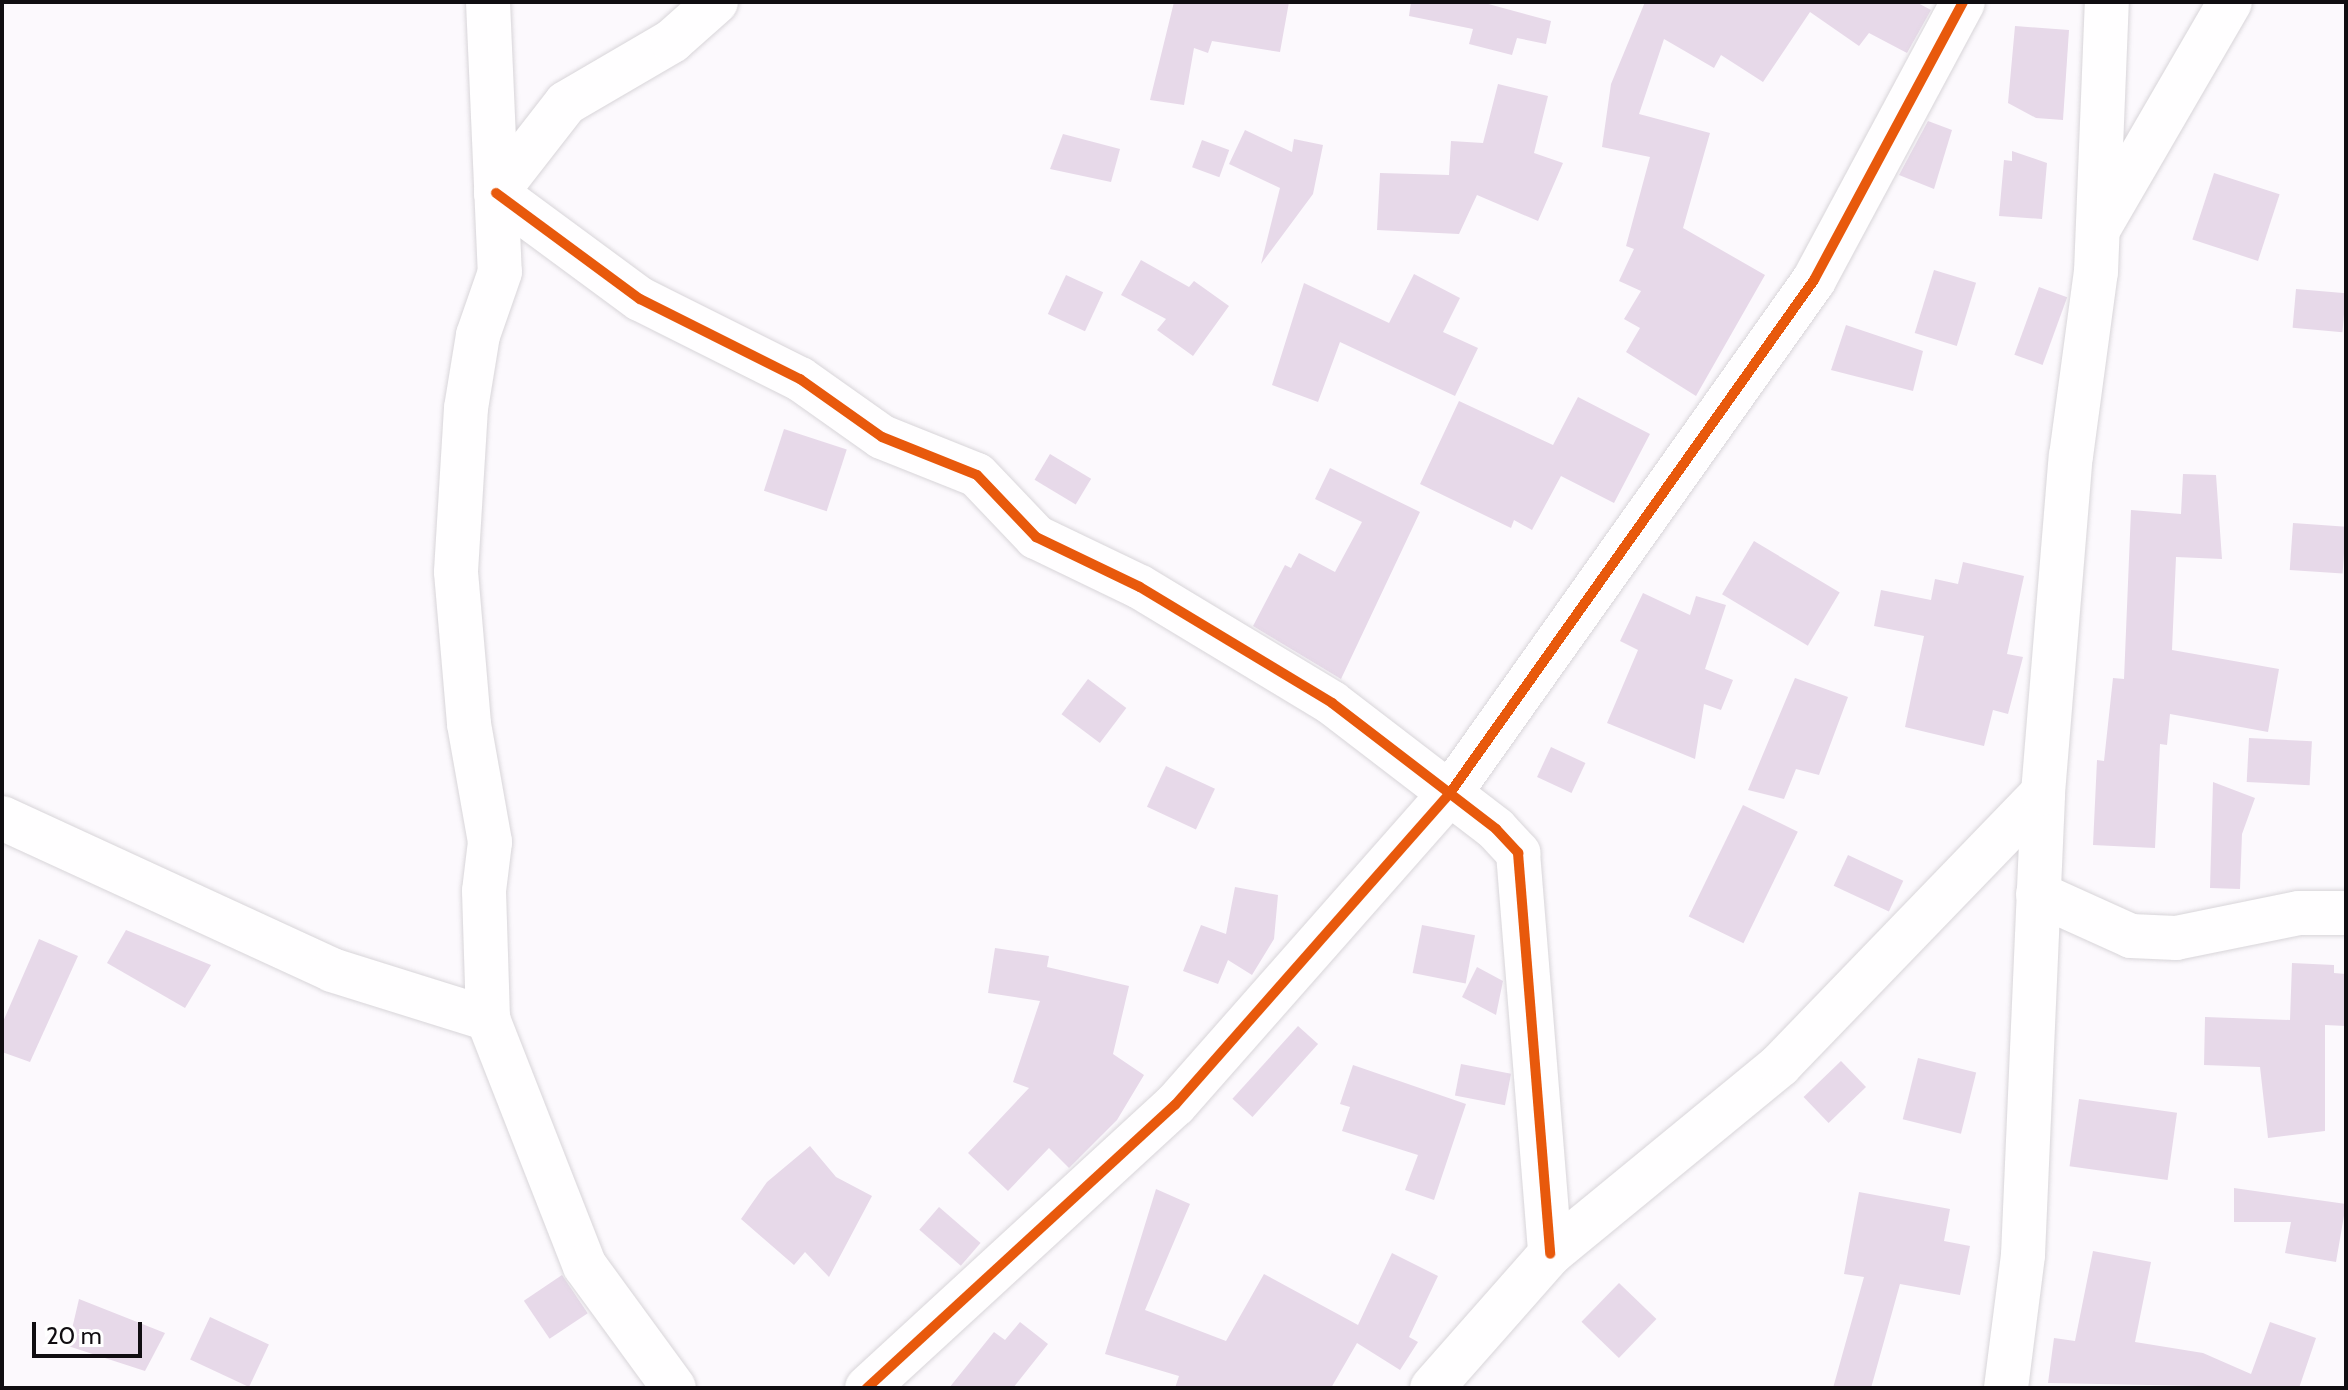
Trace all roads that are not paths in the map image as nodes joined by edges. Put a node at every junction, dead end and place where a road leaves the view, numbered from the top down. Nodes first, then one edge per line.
1 (488, 2) edge
2 (716, 2) edge
3 (1963, 2) edge
4 (2107, 2) edge
5 (2230, 2) edge
6 (496, 193) junction
7 (2095, 237) junction
8 (1450, 793) junction
9 (2043, 793) junction
10 (2, 818) edge
11 (2038, 894) junction
12 (2346, 913) edge
13 (488, 1019) junction
14 (1550, 1254) junction
15 (674, 1388) edge
16 (867, 1388) edge
17 (1432, 1388) edge
18 (2006, 1388) edge

1 - 6 street
2 - 6 street
3 - 8 street
4 - 7 street
5 - 7 street
6 - 8 street
6 - 13 street
7 - 9 street
8 - 14 street
8 - 16 street
9 - 11 street
9 - 14 street
10 - 13 street
11 - 12 street
11 - 18 street
13 - 15 street
14 - 17 street

